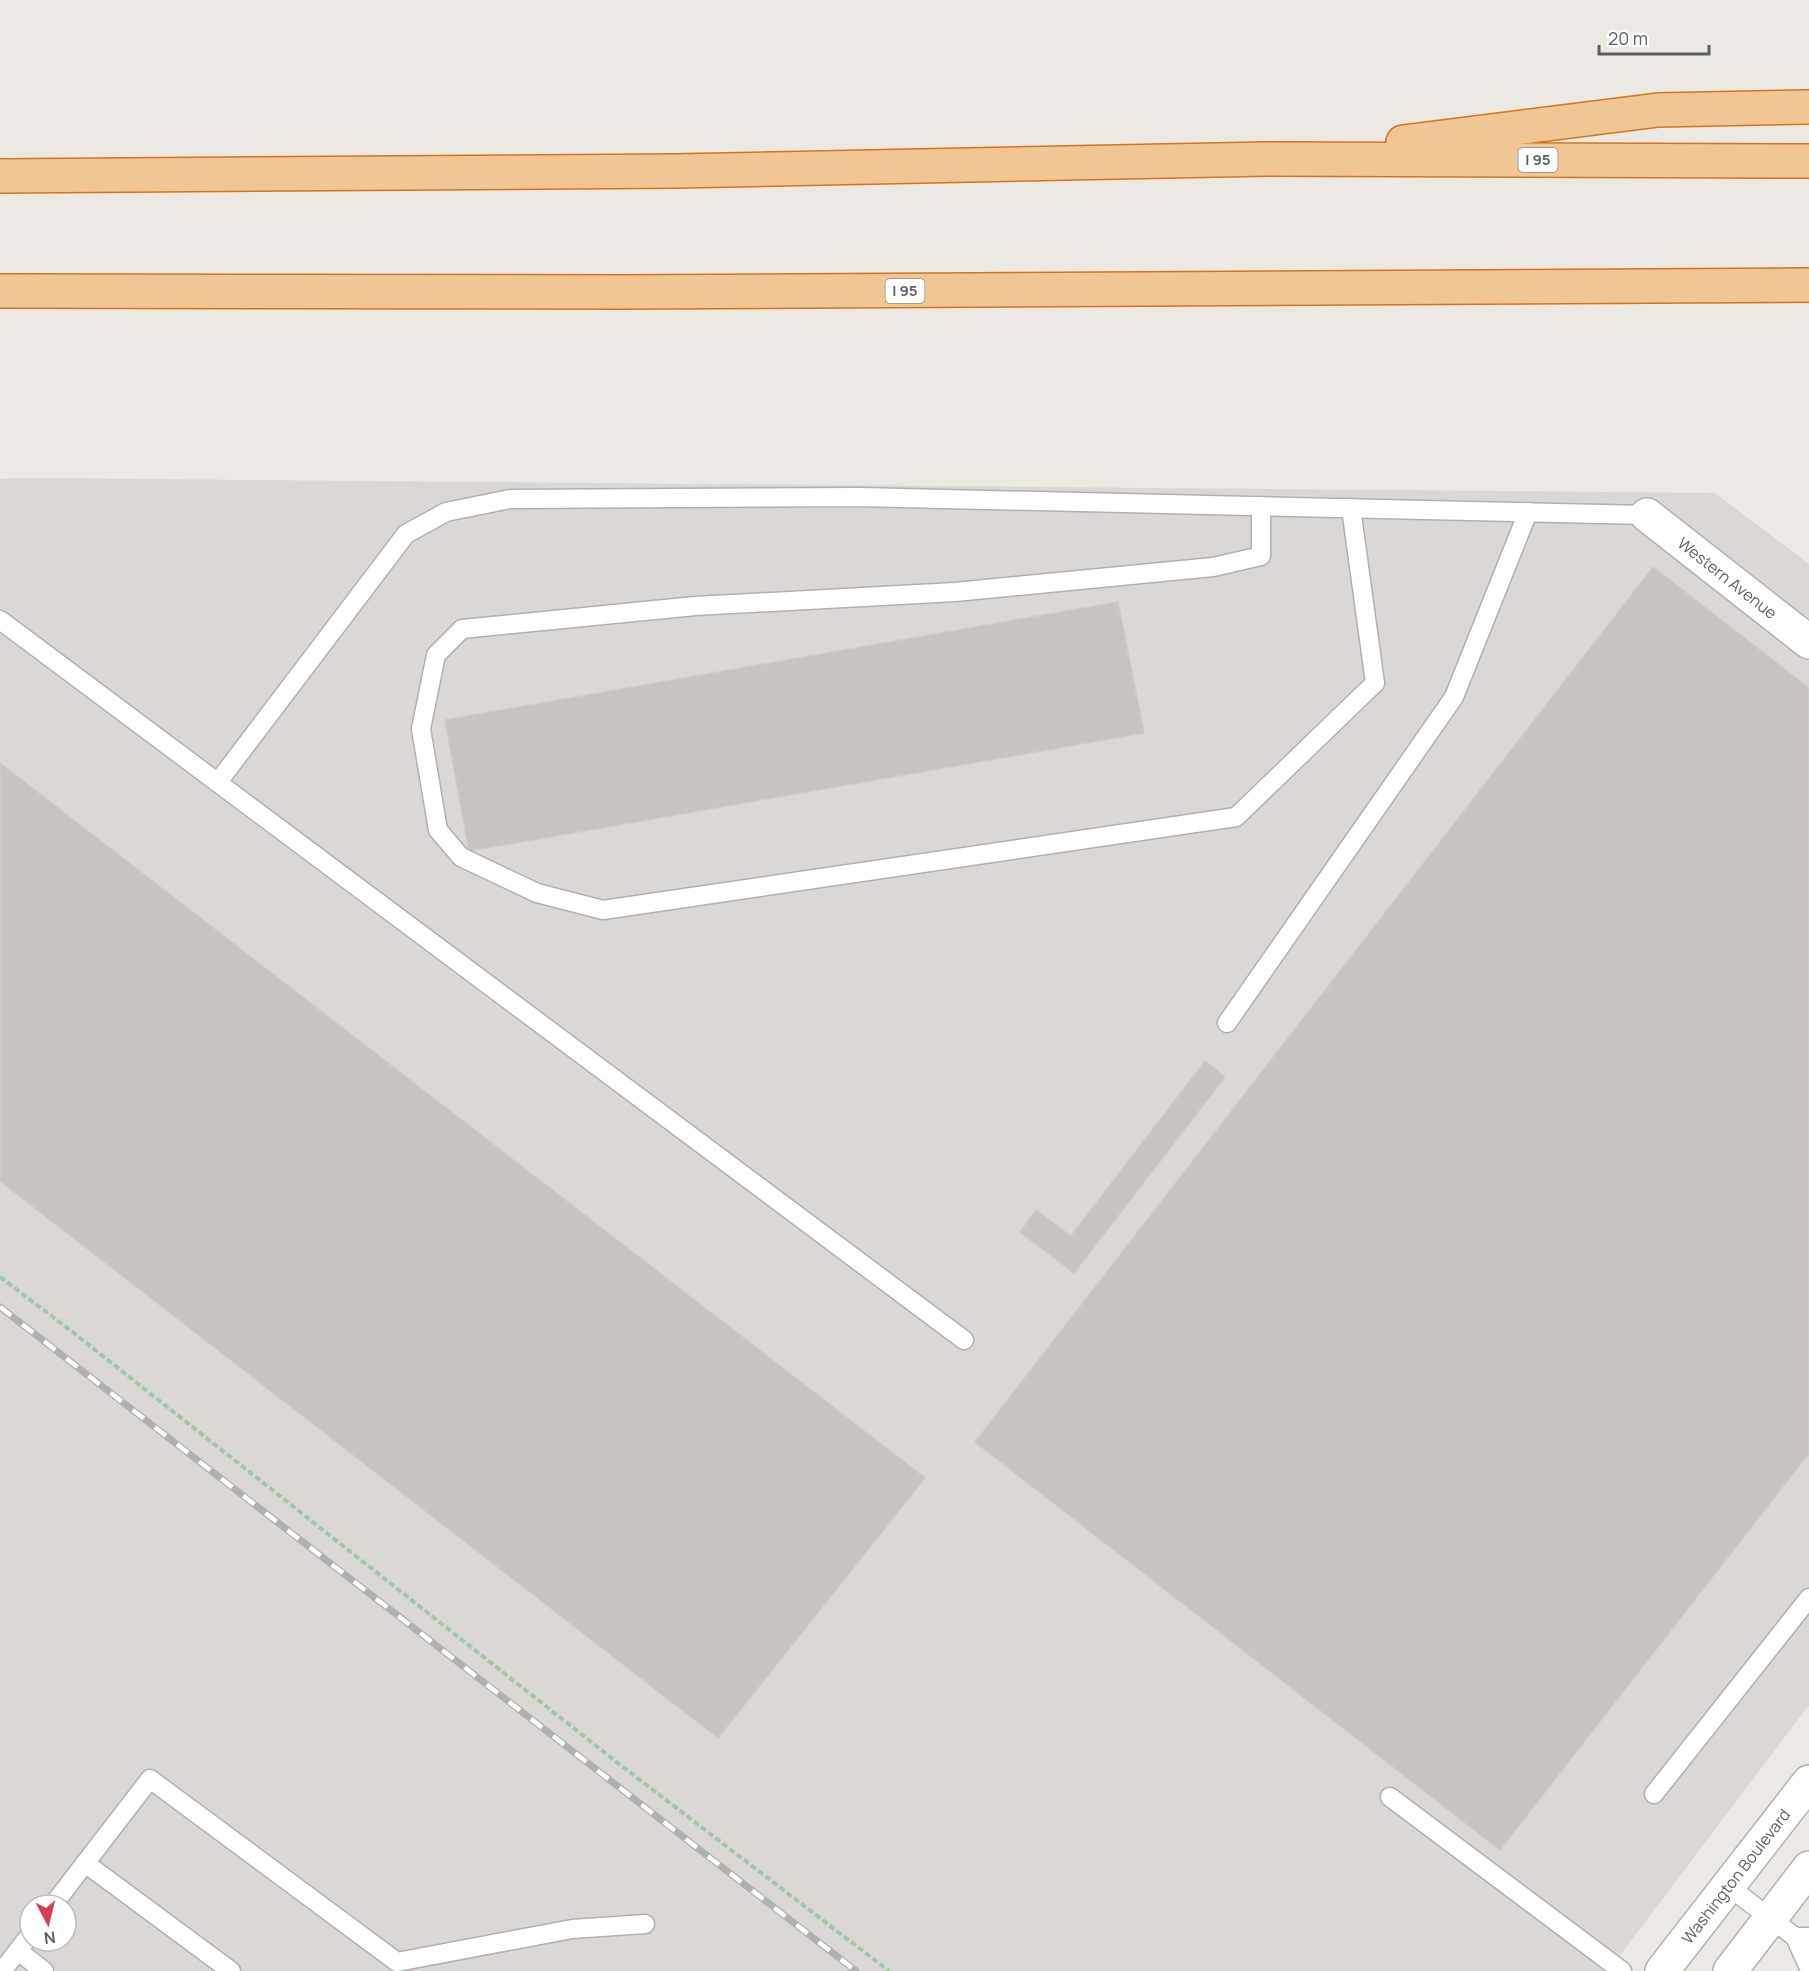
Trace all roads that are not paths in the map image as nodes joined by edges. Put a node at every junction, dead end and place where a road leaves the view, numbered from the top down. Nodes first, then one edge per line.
1 (1809, 107) edge
2 (1268, 159) junction
3 (1809, 161) edge
4 (0, 176) edge
5 (1809, 285) edge
6 (0, 291) edge
7 (1261, 506) junction
8 (1351, 508) junction
9 (1528, 512) junction
10 (1647, 515) joint
11 (0, 620) edge
12 (1809, 642) edge
13 (218, 782) junction
14 (1227, 1023) dead end
15 (964, 1340) dead end
16 (1809, 1598) edge
17 (1809, 1782) edge
18 (1654, 1794) dead end
19 (1390, 1797) dead end
20 (85, 1863) junction
21 (1809, 1868) edge
22 (1728, 1886) junction
23 (62, 1893) edge
24 (645, 1924) dead end
25 (1791, 1931) edge
26 (18, 1951) edge
27 (21, 1953) edge
28 (393, 1966) edge
29 (1809, 1968) edge
30 (2, 1971) edge
31 (44, 1971) edge
32 (231, 1971) edge
33 (1622, 1971) edge
34 (1662, 1971) edge
35 (1730, 1971) edge

1 - 2 highway
2 - 3 highway, I 95
2 - 4 highway, I 95
5 - 6 highway, I 95
7 - 8 lane
7 - 8 lane
7 - 13 lane
8 - 9 lane
9 - 10 lane
9 - 14 lane
10 - 12 main road, Western Avenue
11 - 13 lane
13 - 15 lane
16 - 18 lane
17 - 22 main road, Washington Boulevard
19 - 33 lane
20 - 23 lane
20 - 28 lane
20 - 32 lane
21 - 25 main road
22 - 25 lane
22 - 34 main road, Washington Boulevard
24 - 28 lane
25 - 29 lane
25 - 35 main road
26 - 30 lane
27 - 31 lane

